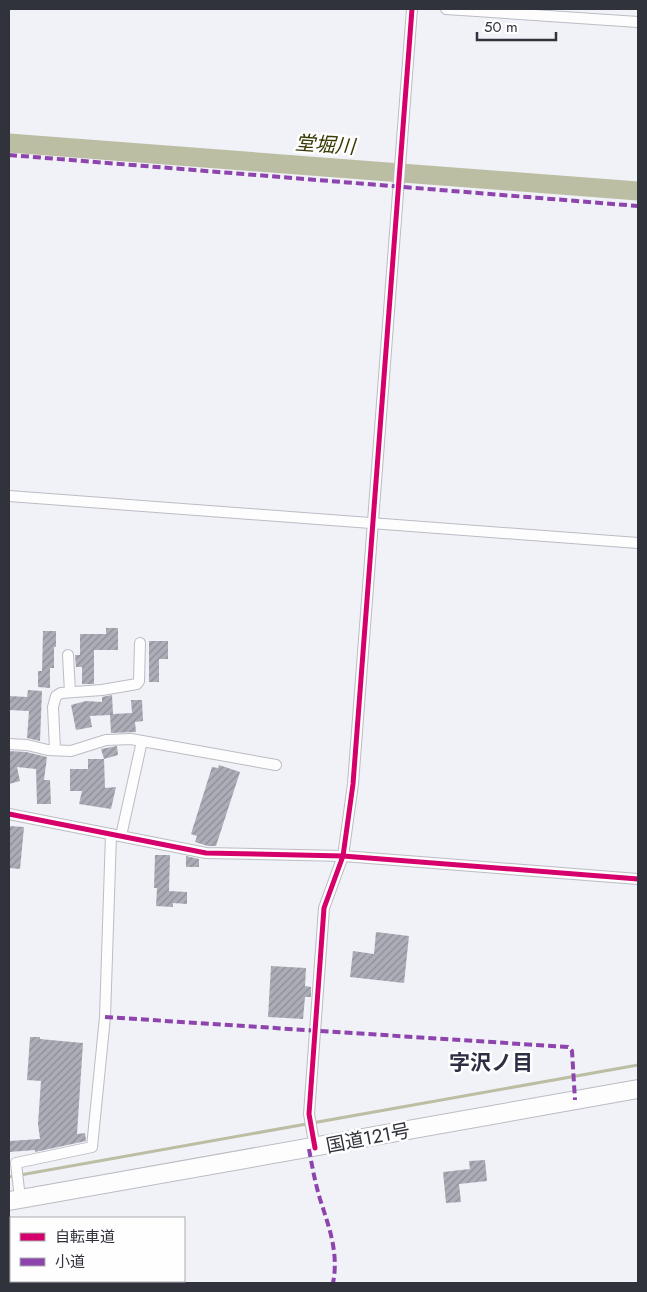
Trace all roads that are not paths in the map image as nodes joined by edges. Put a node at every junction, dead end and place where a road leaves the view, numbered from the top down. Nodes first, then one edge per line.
1 (412, 9) edge
2 (446, 9) edge
3 (638, 22) edge
4 (9, 496) edge
5 (373, 524) junction
6 (638, 543) edge
7 (140, 643) dead end
8 (68, 655) dead end
9 (70, 692) junction
10 (142, 741) junction
11 (9, 744) edge
12 (55, 750) junction
13 (276, 765) dead end
14 (9, 814) edge
15 (116, 835) junction
16 (343, 856) junction
17 (638, 878) edge
18 (638, 1089) edge
19 (315, 1148) junction
20 (14, 1200) edge

1 - 5 street
2 - 3 street
4 - 5 street
5 - 6 street
5 - 16 street
7 - 9 street
8 - 9 street
9 - 12 street
10 - 12 street
10 - 13 street
10 - 15 street
11 - 12 street
14 - 15 street
15 - 16 street
15 - 20 street
16 - 17 street
16 - 19 street
18 - 19 highway, 国道121号
19 - 20 highway, 国道121号

